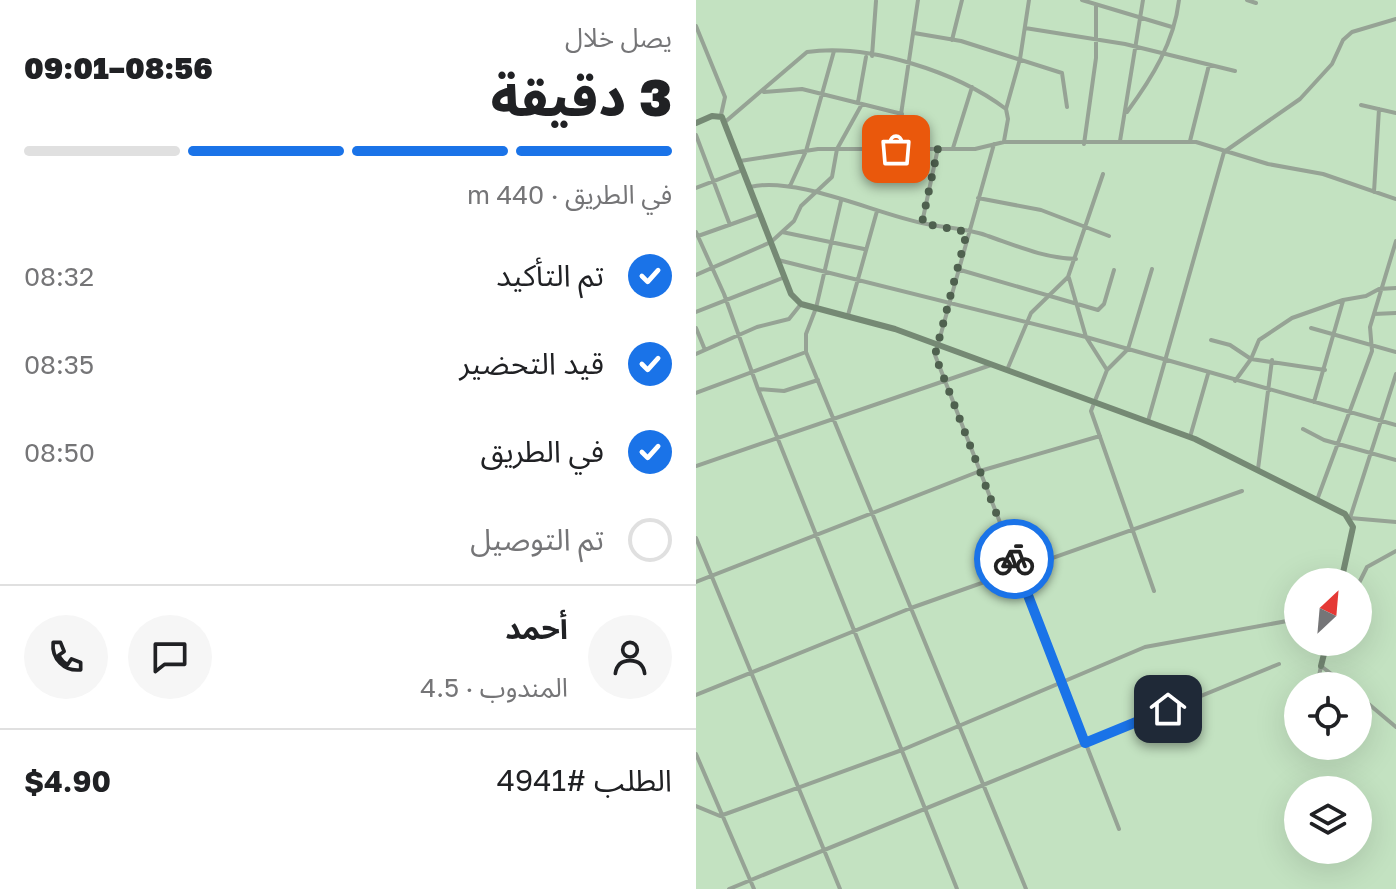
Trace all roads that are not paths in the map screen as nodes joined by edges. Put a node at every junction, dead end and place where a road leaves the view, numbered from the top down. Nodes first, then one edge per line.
1 (918, 0) edge
2 (962, 0) edge
3 (1029, 0) edge
4 (1082, 0) edge
5 (1143, 0) edge
6 (1179, 0) edge
7 (1247, 0) edge
8 (876, 1) edge
9 (1256, 3) dead end
10 (1096, 6) junction
11 (1142, 18) junction
12 (1396, 19) edge
13 (696, 26) edge
14 (1172, 27) junction
15 (1025, 28) junction
16 (914, 33) junction
17 (1096, 39) junction
18 (952, 40) junction
19 (1134, 47) junction
20 (834, 51) junction
21 (1164, 54) junction
22 (869, 56) junction
23 (1020, 59) junction
24 (909, 63) junction
25 (1209, 65) junction
26 (1235, 71) dead end
27 (972, 87) junction
28 (762, 92) junction
29 (821, 92) junction
30 (860, 103) junction
31 (1361, 105) dead end
32 (1067, 107) dead end
33 (1006, 109) junction
34 (1379, 109) junction
35 (1396, 113) edge
36 (902, 114) junction
37 (1126, 114) junction
38 (723, 119) junction
39 (696, 123) edge
40 (696, 135) edge
41 (1120, 141) junction
42 (1004, 142) junction
43 (1190, 142) junction
44 (994, 144) junction
45 (1084, 144) junction
46 (938, 148) junction
47 (953, 148) junction
48 (837, 149) junction
49 (896, 149) junction
50 (806, 151) junction
51 (1224, 152) junction
52 (740, 161) junction
53 (743, 170) junction
54 (1103, 174) dead end
55 (714, 181) junction
56 (790, 186) junction
57 (750, 187) junction
58 (696, 188) edge
59 (1374, 192) junction
60 (814, 193) junction
61 (978, 198) junction
62 (1396, 199) edge
63 (841, 201) junction
64 (877, 211) junction
65 (760, 214) junction
66 (922, 223) junction
67 (730, 225) junction
68 (1086, 228) junction
69 (782, 232) junction
70 (967, 232) junction
71 (697, 235) edge
72 (1109, 236) dead end
73 (830, 241) junction
74 (1396, 241) edge
75 (771, 242) junction
76 (864, 249) junction
77 (1076, 259) junction
78 (778, 260) junction
79 (712, 268) junction
80 (957, 269) junction
81 (1152, 269) dead end
82 (824, 270) junction
83 (1114, 270) dead end
84 (696, 275) edge
85 (785, 277) junction
86 (1068, 277) junction
87 (857, 280) junction
88 (1396, 288) edge
89 (1379, 289) junction
90 (1051, 296) junction
91 (1343, 300) junction
92 (727, 301) junction
93 (948, 302) junction
94 (801, 304) junction
95 (1076, 304) junction
96 (816, 308) junction
97 (696, 312) edge
98 (1396, 313) edge
99 (1374, 314) junction
100 (848, 315) junction
101 (1025, 323) junction
102 (696, 328) edge
103 (1311, 328) dead end
104 (1335, 334) junction
105 (739, 335) junction
106 (1086, 337) junction
107 (1211, 340) dead end
108 (936, 344) junction
109 (1370, 345) junction
110 (1128, 349) junction
111 (705, 350) junction
112 (806, 352) junction
113 (1396, 352) edge
114 (696, 354) edge
115 (1166, 359) junction
116 (1251, 359) junction
117 (1272, 360) junction
118 (991, 365) junction
119 (751, 370) junction
120 (1007, 370) junction
121 (1107, 370) junction
122 (1325, 370) junction
123 (1208, 374) junction
124 (1396, 374) edge
125 (818, 380) junction
126 (945, 380) junction
127 (1235, 381) junction
128 (758, 389) junction
129 (1268, 389) junction
130 (696, 393) edge
131 (1093, 400) junction
132 (1388, 400) junction
133 (1396, 400) edge
134 (1314, 402) junction
135 (1347, 412) junction
136 (833, 417) junction
137 (1382, 421) junction
138 (1147, 423) junction
139 (1396, 425) edge
140 (1303, 429) dead end
141 (777, 436) junction
142 (1100, 436) junction
143 (1190, 437) junction
144 (1336, 443) junction
145 (1374, 453) junction
146 (1396, 460) edge
147 (696, 466) edge
148 (1258, 469) junction
149 (980, 471) junction
150 (1242, 491) dead end
151 (1317, 500) junction
152 (872, 513) junction
153 (1350, 518) junction
154 (1396, 522) edge
155 (1132, 530) junction
156 (816, 535) junction
157 (696, 538) edge
158 (1396, 551) edge
159 (1344, 568) edge
160 (1366, 568) edge
161 (1018, 570) junction
162 (712, 576) junction
163 (696, 582) edge
164 (1154, 591) dead end
165 (911, 608) junction
166 (1284, 622) edge
167 (854, 631) junction
168 (1324, 656) edge
169 (1279, 664) dead end
170 (1321, 666) junction
171 (1320, 672) edge
172 (1329, 672) edge
173 (751, 673) junction
174 (1062, 682) junction
175 (696, 695) edge
176 (1372, 707) edge
177 (960, 726) junction
178 (1396, 727) edge
179 (1085, 743) junction
180 (902, 750) junction
181 (696, 754) edge
182 (984, 785) junction
183 (799, 787) junction
184 (696, 806) edge
185 (925, 809) junction
186 (720, 816) junction
187 (1119, 829) dead end
188 (824, 850) junction
189 (751, 881) junction
190 (729, 889) edge
191 (754, 889) edge
192 (840, 889) edge
193 (957, 889) edge
194 (1026, 889) edge

1 - 16 street
2 - 18 street
3 - 15 street
4 - 10 street
5 - 11 street
6 - 14 street
7 - 9 street
8 - 22 street
10 - 11 street
10 - 17 street
11 - 14 street
11 - 19 street
12 - 51 street
13 - 38 street
14 - 21 street
15 - 17 street
15 - 23 street
16 - 18 street
16 - 24 street
17 - 19 street
17 - 45 street
18 - 23 street
19 - 21 street
19 - 37 street
20 - 22 street
20 - 28 street
20 - 29 street
21 - 25 street
21 - 37 street
22 - 24 street
22 - 30 street
23 - 32 street
23 - 33 street
24 - 27 street
24 - 36 street
25 - 26 street
25 - 43 street
27 - 33 street
27 - 47 street
28 - 29 street
28 - 38 street
29 - 30 street
29 - 50 street
30 - 36 street
30 - 48 street
31 - 34 street
33 - 42 street
34 - 35 street
34 - 59 street
36 - 49 street
37 - 41 street
38 - 39 street
38 - 52 street
40 - 55 street
41 - 43 street
41 - 45 street
42 - 44 street
42 - 45 street
43 - 51 street
44 - 47 street
44 - 61 street
46 - 47 street
46 - 49 street
46 - 66 street
48 - 49 street
48 - 50 street
48 - 60 street
50 - 52 street
50 - 56 street
51 - 59 street
51 - 115 street
52 - 53 street
53 - 55 street
53 - 57 street
54 - 68 street
55 - 58 street
55 - 67 street
56 - 57 street
56 - 60 street
57 - 65 street
59 - 62 street
60 - 63 street
60 - 69 street
61 - 68 street
61 - 70 street
63 - 64 street
63 - 73 street
64 - 66 street
64 - 76 street
65 - 67 street
65 - 75 street
66 - 70 street
67 - 71 street
68 - 72 street
68 - 77 street
69 - 73 street
69 - 75 street
70 - 77 street
70 - 80 street
71 - 79 street
73 - 76 street
73 - 82 street
74 - 89 street
75 - 78 street
75 - 79 street
76 - 87 street
77 - 86 street
78 - 82 street
78 - 85 street
79 - 84 street
79 - 92 street
80 - 90 street
80 - 93 street
81 - 110 street
82 - 87 street
82 - 96 street
83 - 95 street
85 - 92 street
85 - 94 street
86 - 90 street
86 - 95 street
87 - 93 street
87 - 100 street
88 - 89 street
89 - 91 street
89 - 99 street
90 - 95 street
90 - 101 street
91 - 104 street
91 - 116 street
92 - 97 street
92 - 105 street
93 - 101 street
93 - 108 street
94 - 96 street
94 - 105 street
95 - 106 street
96 - 100 street
96 - 112 street
98 - 99 street
99 - 109 street
100 - 108 street
101 - 106 street
101 - 120 street
102 - 111 street
103 - 104 street
104 - 109 street
104 - 122 street
105 - 111 street
105 - 119 street
106 - 110 street
106 - 121 street
107 - 116 street
108 - 118 street
108 - 126 street
109 - 113 street
109 - 135 street
110 - 115 street
110 - 121 street
111 - 114 street
112 - 119 street
112 - 125 street
115 - 123 street
115 - 138 street
116 - 117 street
116 - 127 street
117 - 122 street
117 - 129 street
118 - 120 street
118 - 126 street
119 - 128 street
119 - 130 street
120 - 131 street
121 - 131 street
122 - 134 street
123 - 127 street
123 - 143 street
124 - 132 street
125 - 128 street
125 - 136 street
126 - 136 street
126 - 149 street
127 - 129 street
128 - 141 street
129 - 134 street
129 - 148 street
131 - 138 street
131 - 142 street
132 - 133 street
132 - 137 street
134 - 135 street
135 - 137 street
135 - 144 street
136 - 141 street
136 - 152 street
137 - 139 street
137 - 145 street
138 - 143 street
140 - 144 street
141 - 147 street
141 - 156 street
142 - 149 street
142 - 155 street
143 - 148 street
144 - 145 street
144 - 151 street
145 - 146 street
145 - 153 street
148 - 151 street
149 - 152 street
149 - 161 street
150 - 155 street
151 - 153 street
152 - 156 street
152 - 165 street
153 - 154 street
153 - 159 street
155 - 161 street
155 - 164 street
156 - 162 street
156 - 167 street
157 - 162 street
158 - 160 street
161 - 165 street
161 - 174 street
162 - 163 street
162 - 173 street
165 - 167 street
165 - 177 street
166 - 174 street
167 - 173 street
167 - 180 street
168 - 170 street
169 - 179 street
170 - 171 street
170 - 172 street
173 - 175 street
173 - 183 street
174 - 177 street
174 - 179 street
176 - 178 street
177 - 180 street
177 - 182 street
179 - 182 street
179 - 187 street
180 - 183 street
180 - 185 street
181 - 186 street
182 - 185 street
182 - 194 street
183 - 186 street
183 - 188 street
184 - 186 street
185 - 188 street
185 - 193 street
186 - 189 street
188 - 189 street
188 - 192 street
189 - 190 street
189 - 191 street

